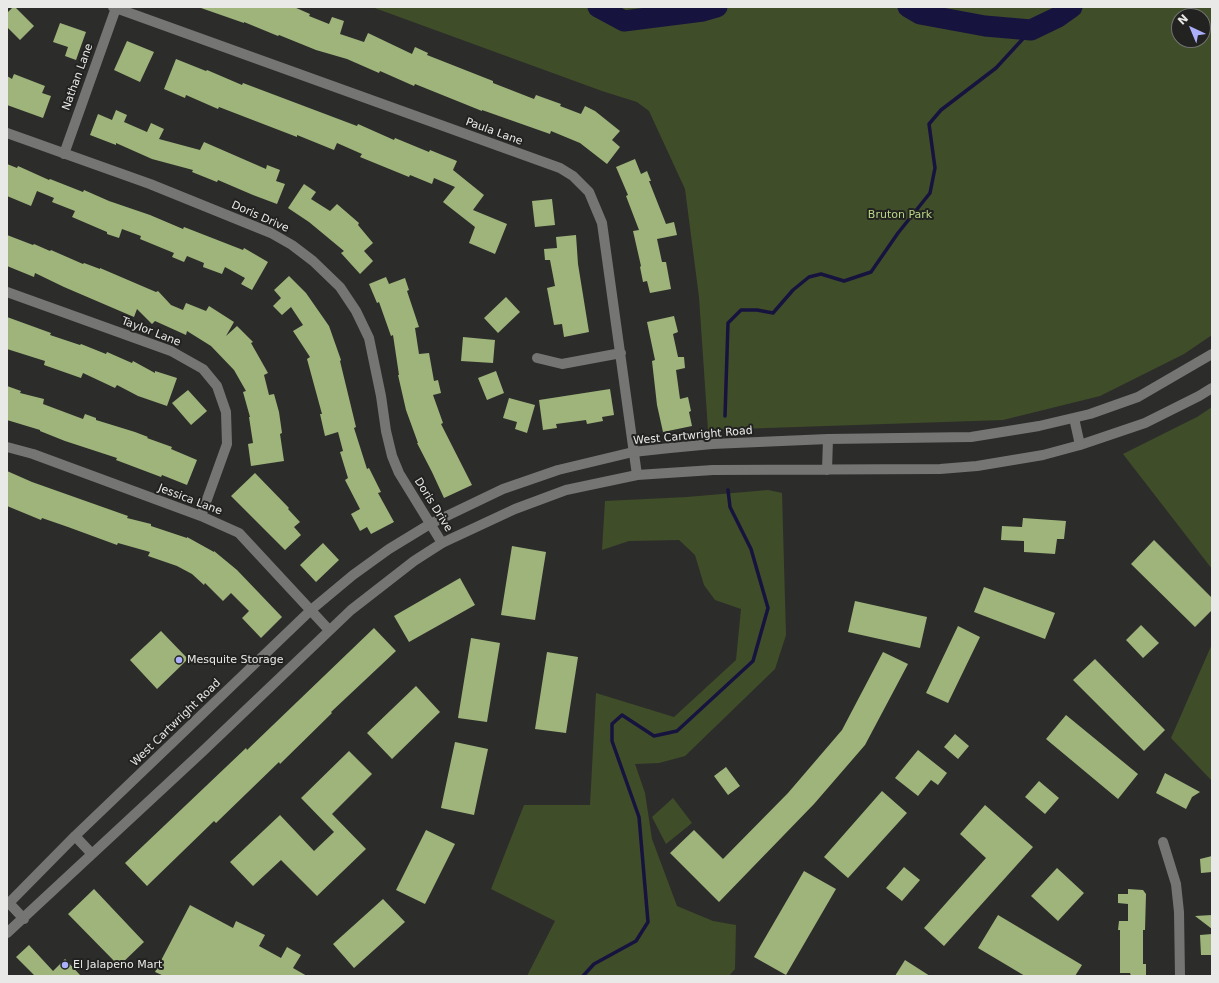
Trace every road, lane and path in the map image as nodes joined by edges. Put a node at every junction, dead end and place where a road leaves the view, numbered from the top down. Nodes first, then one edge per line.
1 (115, 7) edge
2 (7, 134) edge
3 (64, 154) junction
4 (7, 292) edge
5 (621, 353) junction
6 (1212, 354) edge
7 (537, 358) dead end
8 (1212, 388) edge
9 (1074, 418) junction
10 (828, 439) junction
11 (1080, 445) junction
12 (7, 447) edge
13 (633, 452) junction
14 (827, 470) junction
15 (637, 475) junction
16 (201, 516) junction
17 (430, 524) junction
18 (442, 543) junction
19 (311, 610) junction
20 (329, 630) junction
21 (75, 836) junction
22 (1163, 842) dead end
23 (92, 854) junction
24 (8, 904) edge
25 (24, 918) junction
26 (7, 933) edge
27 (1180, 976) edge

1 - 3 main road, Nathan Lane
1 - 5 main road, Paula Lane
2 - 3 main road, Doris Drive
3 - 17 main road, Doris Drive
4 - 16 main road, Taylor Lane
5 - 7 main road
5 - 13 main road, Paula Lane
6 - 9 main road, West Cartwright Road
8 - 11 main road
9 - 10 main road, West Cartwright Road
9 - 11 main road
10 - 13 main road, West Cartwright Road
10 - 14 main road
11 - 14 main road
12 - 16 main road, Jessica Lane
13 - 15 main road, Paula Lane
13 - 17 main road, West Cartwright Road
14 - 15 main road
15 - 18 main road
16 - 19 main road, Jessica Lane
17 - 18 main road, Doris Drive
17 - 19 main road, West Cartwright Road
18 - 20 main road
19 - 20 main road, Jessica Lane
19 - 21 main road, West Cartwright Road
20 - 23 main road
21 - 23 main road
21 - 24 main road, West Cartwright Road
22 - 27 main road
23 - 25 main road
24 - 25 main road
25 - 26 main road

